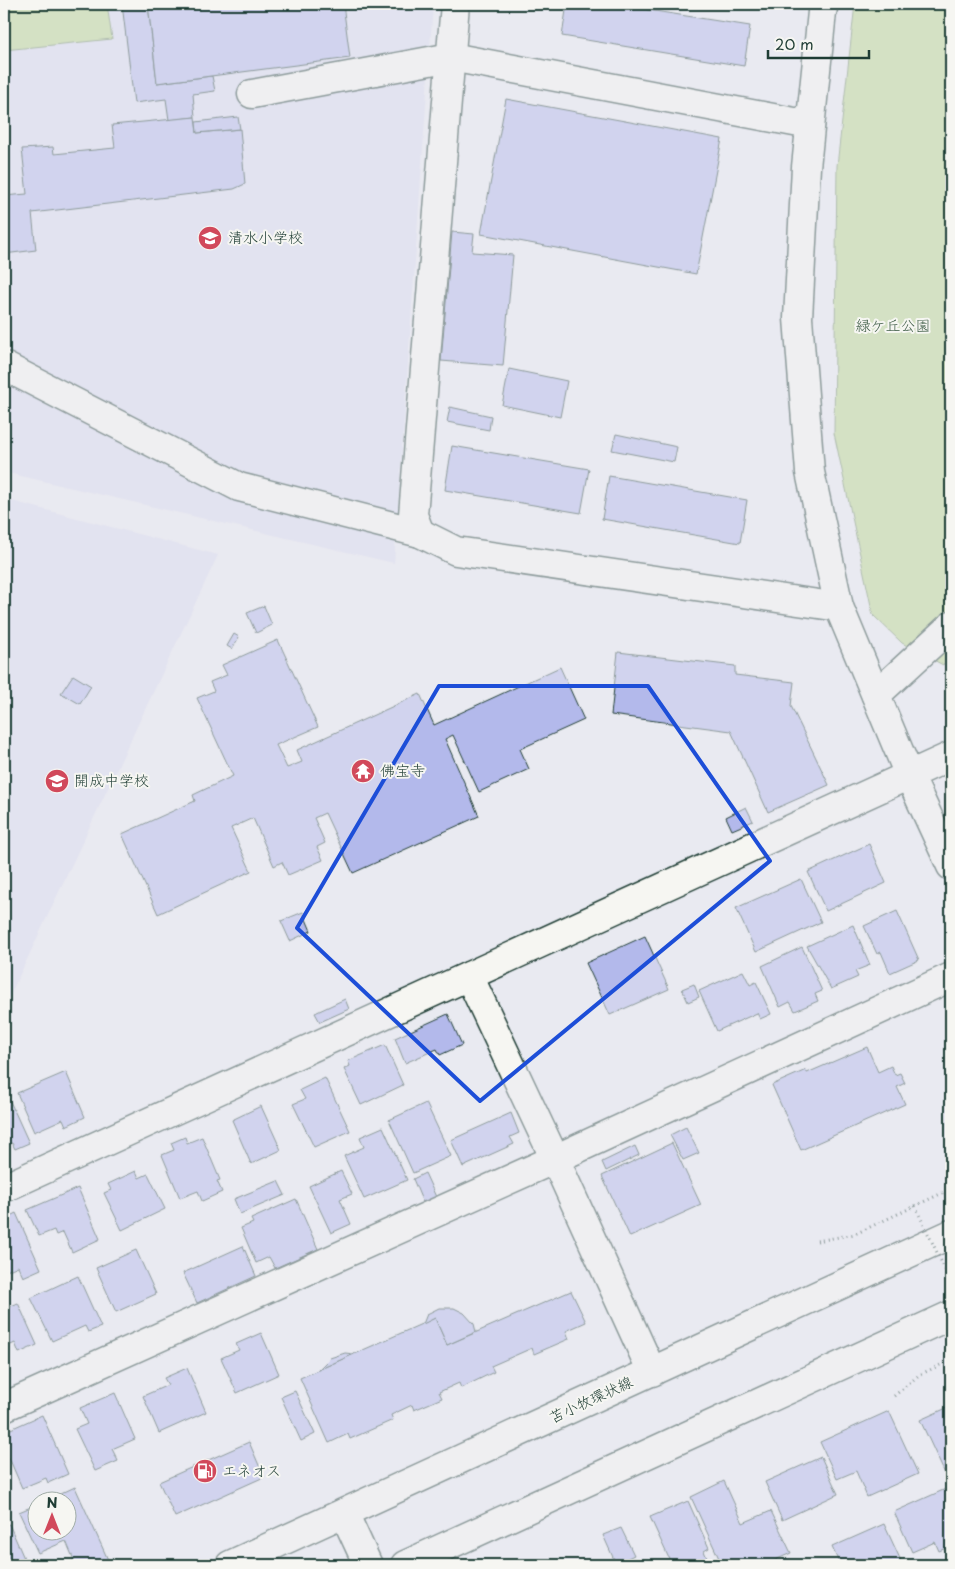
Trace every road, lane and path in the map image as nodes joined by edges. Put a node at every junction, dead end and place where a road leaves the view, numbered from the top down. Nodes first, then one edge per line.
1 (455, 4) edge
2 (824, 4) edge
3 (451, 57) junction
4 (252, 94) dead end
5 (810, 125) junction
6 (4, 366) edge
7 (420, 533) junction
8 (839, 606) junction
9 (951, 626) edge
10 (876, 695) junction
11 (951, 756) edge
12 (909, 775) junction
13 (951, 866) edge
14 (469, 976) junction
15 (951, 976) edge
16 (555, 1159) junction
17 (4, 1188) edge
18 (951, 1189) edge
19 (915, 1206) junction
20 (951, 1234) edge
21 (817, 1241) dead end
22 (951, 1282) edge
23 (951, 1315) edge
24 (951, 1360) edge
25 (652, 1372) junction
26 (894, 1396) dead end
27 (4, 1407) edge
28 (344, 1513) junction
29 (230, 1565) edge
30 (368, 1565) edge
31 (405, 1565) edge

1 - 3 street
2 - 5 street
3 - 4 street
3 - 5 street
3 - 7 street
5 - 8 street
6 - 7 street
7 - 8 street
8 - 10 street
9 - 10 street
10 - 12 street
11 - 12 street
12 - 13 street
12 - 14 street
14 - 16 street
14 - 17 street
15 - 16 street
16 - 25 street
16 - 27 street
18 - 19 path
19 - 21 path
19 - 22 path, bridge
20 - 25 street, 苫小牧環状線
23 - 31 street
24 - 26 path
25 - 28 street, 苫小牧環状線
28 - 29 street, 苫小牧環状線
28 - 30 street

